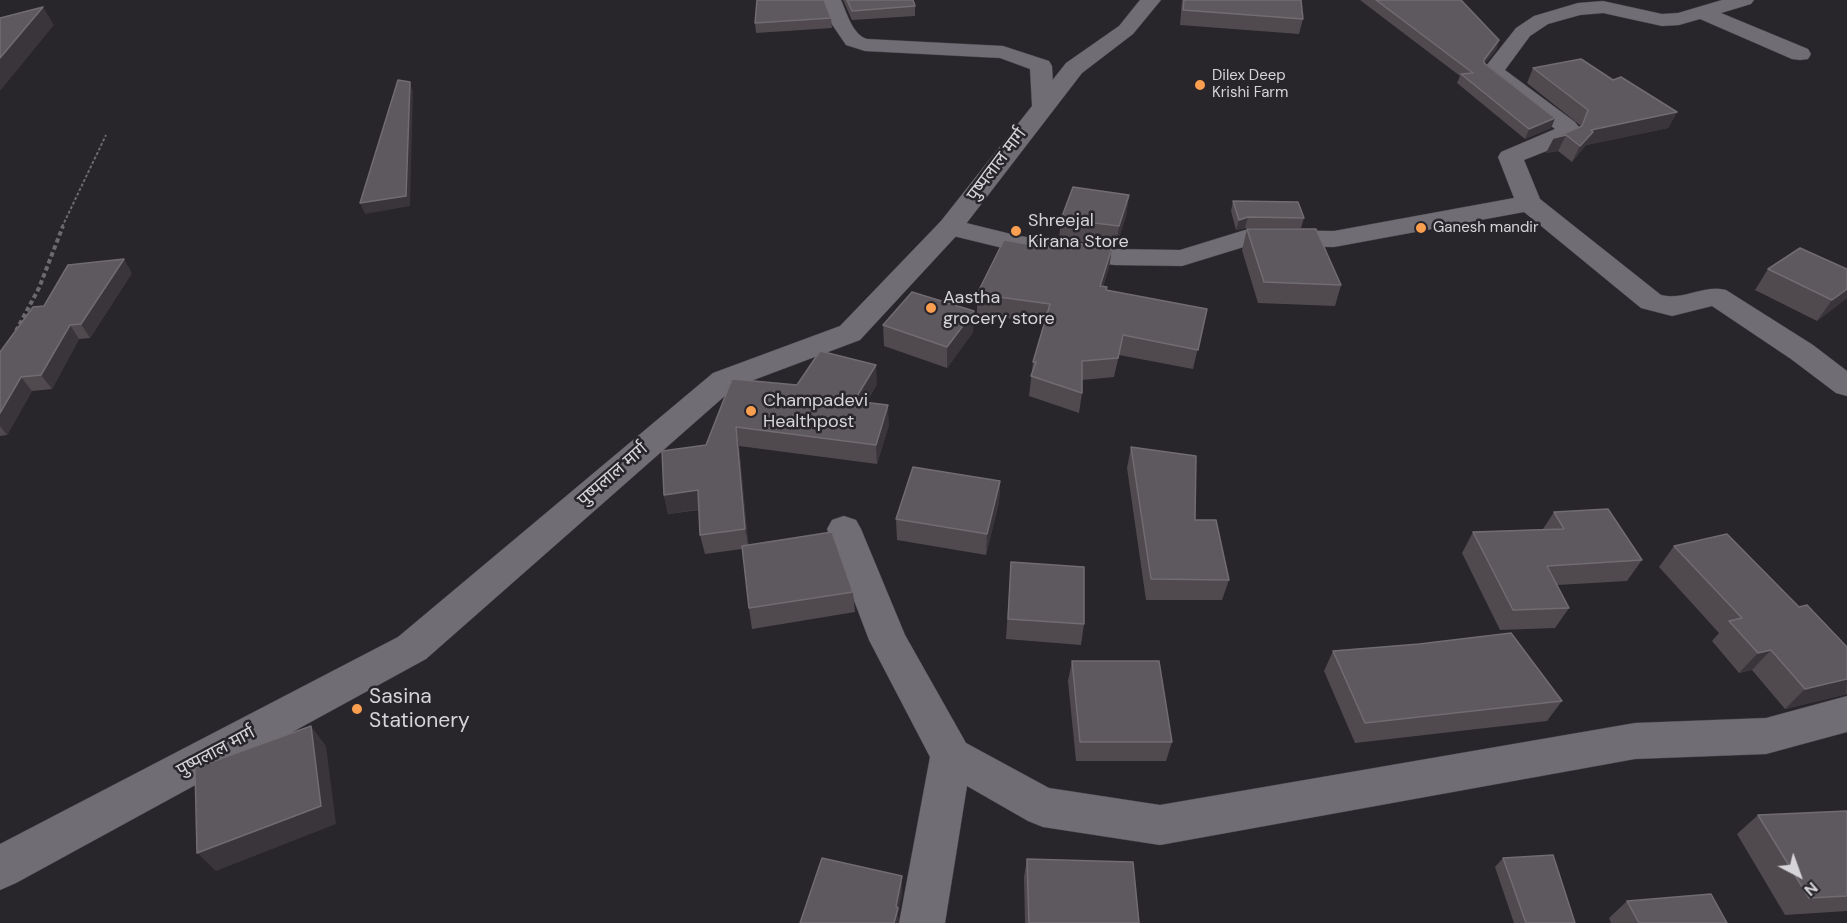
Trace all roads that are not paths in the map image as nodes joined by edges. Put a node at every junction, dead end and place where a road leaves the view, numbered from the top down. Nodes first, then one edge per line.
1 (831, 0) edge
2 (1151, 0) edge
3 (1743, 0) edge
4 (1701, 12) junction
5 (1800, 54) dead end
6 (1042, 105) junction
7 (1529, 203) junction
8 (950, 227) junction
9 (1847, 386) edge
10 (844, 529) dead end
11 (1847, 714) edge
12 (951, 756) junction
13 (0, 868) edge
14 (922, 923) edge

1 - 6 street
2 - 6 street, पुष्पलाल मार्ग
3 - 4 street
4 - 5 street
4 - 7 street
6 - 8 street, पुष्पलाल मार्ग
7 - 8 street
7 - 9 street
8 - 13 street, पुष्पलाल मार्ग
10 - 12 street
11 - 12 street
12 - 14 street

